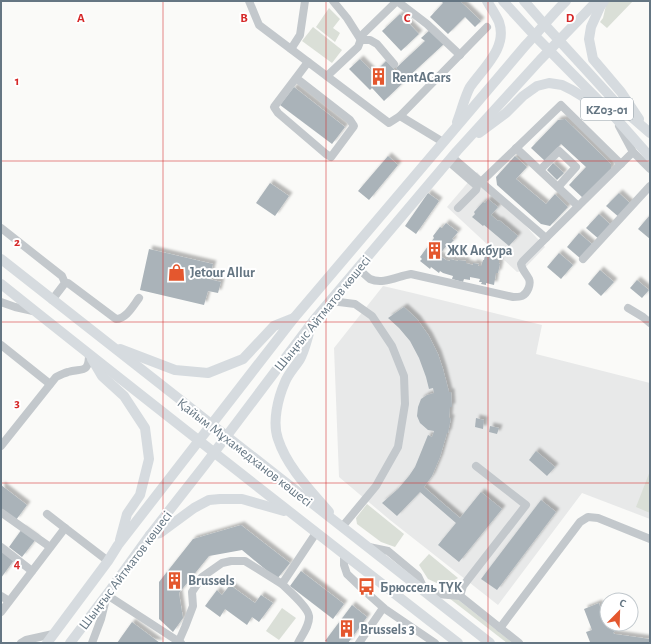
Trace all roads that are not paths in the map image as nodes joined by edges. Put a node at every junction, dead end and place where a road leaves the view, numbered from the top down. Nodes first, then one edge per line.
1 (248, 1) edge
2 (305, 1) edge
3 (333, 1) edge
4 (397, 1) edge
5 (487, 1) edge
6 (503, 1) edge
7 (524, 1) edge
8 (566, 1) edge
9 (597, 1) edge
10 (604, 1) edge
11 (544, 25) junction
12 (487, 27) dead end
13 (535, 36) junction
14 (361, 40) junction
15 (558, 40) junction
16 (291, 49) junction
17 (550, 50) junction
18 (460, 55) junction
19 (308, 62) junction
20 (394, 64) dead end
21 (327, 76) junction
22 (296, 78) junction
23 (613, 115) junction
24 (400, 116) junction
25 (454, 129) junction
26 (650, 133) edge
27 (443, 142) junction
28 (516, 148) junction
29 (633, 152) junction
30 (452, 156) junction
31 (650, 157) edge
32 (621, 164) junction
33 (650, 168) edge
34 (540, 170) junction
35 (481, 182) junction
36 (650, 186) edge
37 (558, 187) junction
38 (578, 206) junction
39 (458, 208) dead end
40 (1, 228) edge
41 (546, 238) junction
42 (1, 259) edge
43 (583, 259) dead end
44 (358, 268) junction
45 (65, 283) junction
46 (1, 284) edge
47 (139, 298) dead end
48 (52, 300) junction
49 (331, 301) junction
50 (1, 302) edge
51 (628, 308) dead end
52 (35, 311) junction
53 (294, 318) junction
54 (314, 320) junction
55 (650, 323) edge
56 (108, 344) junction
57 (1, 345) edge
58 (89, 354) junction
59 (50, 384) junction
60 (211, 425) junction
61 (226, 436) junction
62 (199, 440) junction
63 (1, 446) edge
64 (214, 452) junction
65 (476, 466) dead end
66 (288, 512) junction
67 (1, 514) edge
68 (47, 514) dead end
69 (342, 527) junction
70 (64, 528) junction
71 (316, 533) junction
72 (150, 535) junction
73 (650, 539) edge
74 (118, 545) junction
75 (1, 547) edge
76 (50, 547) junction
77 (344, 554) junction
78 (108, 561) junction
79 (32, 571) junction
80 (282, 584) junction
81 (426, 593) junction
82 (107, 595) junction
83 (1, 596) edge
84 (460, 596) junction
85 (9, 601) junction
86 (384, 609) junction
87 (1, 612) edge
88 (500, 628) junction
89 (53, 634) junction
90 (179, 642) edge
91 (456, 642) edge
92 (21, 643) edge
93 (46, 643) edge
94 (70, 643) edge
95 (92, 643) edge
96 (298, 643) edge
97 (359, 643) edge
98 (364, 643) edge
99 (435, 643) edge
100 (490, 643) edge
101 (519, 643) edge

1 - 16 street
2 - 16 street
3 - 14 street
4 - 14 street
4 - 18 street
5 - 25 main road
6 - 13 main road, KZ03-01
7 - 11 main road, KZ03-01
8 - 11 main road, Шыңғыс Айтматов көшесі
9 - 15 main road, Шыңғыс Айтматов көшесі
10 - 26 main road
11 - 13 main road, Шыңғыс Айтматов көшесі
11 - 15 main road, KZ03-01
12 - 18 street
13 - 17 main road, KZ03-01
13 - 25 main road, Шыңғыс Айтматов көшесі
14 - 20 street
14 - 21 street
15 - 17 main road, Шыңғыс Айтматов көшесі
15 - 26 main road, KZ03-01
16 - 19 street
17 - 23 main road, KZ03-01
17 - 30 main road, Шыңғыс Айтматов көшесі
18 - 24 street
19 - 21 street
19 - 22 street
21 - 24 street
22 - 22 street
23 - 29 street
23 - 30 main road
23 - 31 main road, KZ03-01
24 - 27 street
25 - 27 main road, Шыңғыс Айтматов көшесі
27 - 53 main road, Шыңғыс Айтматов көшесі
28 - 32 street
28 - 34 street
28 - 35 street
29 - 32 street
29 - 33 street
30 - 35 street
30 - 39 street
30 - 44 main road, Шыңғыс Айтматов көшесі
32 - 38 street
34 - 37 street
34 - 37 street
35 - 41 street
36 - 43 street
37 - 38 street
38 - 41 street
40 - 45 street
41 - 44 street
42 - 48 main road, Қайым Мұхамедханов көшесі
44 - 49 main road, Шыңғыс Айтматов көшесі
45 - 47 street
45 - 48 street
46 - 52 main road, Қайым Мұхамедханов көшесі
48 - 56 main road, Қайым Мұхамедханов көшесі
49 - 54 main road, Шыңғыс Айтматов көшесі
49 - 69 street
50 - 52 street
51 - 55 street
52 - 58 main road, Қайым Мұхамедханов көшесі
53 - 56 main road
53 - 60 main road, Шыңғыс Айтматов көшесі
54 - 61 main road, Шыңғыс Айтматов көшесі
54 - 69 main road
56 - 60 main road, Қайым Мұхамедханов көшесі
57 - 59 street
58 - 59 street
58 - 62 main road, Қайым Мұхамедханов көшесі
58 - 74 main road
59 - 63 street
60 - 61 main road, Қайым Мұхамедханов көшесі
60 - 62 main road, Шыңғыс Айтматов көшесі
61 - 64 main road, Шыңғыс Айтматов көшесі
61 - 69 main road, Қайым Мұхамедханов көшесі
62 - 64 main road, Қайым Мұхамедханов көшесі
62 - 74 main road, Шыңғыс Айтматов көшесі
64 - 66 main road, Қайым Мұхамедханов көшесі
64 - 72 main road, Шыңғыс Айтматов көшесі
65 - 84 street
66 - 71 main road, Қайым Мұхамедханов көшесі
66 - 72 main road
67 - 76 street
68 - 70 street
69 - 81 main road, Қайым Мұхамедханов көшесі
70 - 76 street
70 - 78 street
71 - 77 main road, Қайым Мұхамедханов көшесі
71 - 80 street
72 - 82 main road, Шыңғыс Айтматов көшесі
73 - 88 street
74 - 78 main road, Шыңғыс Айтматов көшесі
75 - 79 street
76 - 79 street
77 - 86 street
77 - 91 main road, Қайым Мұхамедханов көшесі
78 - 89 main road, Шыңғыс Айтматов көшесі
79 - 85 street
80 - 90 street
80 - 96 street
81 - 84 street
81 - 100 main road, Қайым Мұхамедханов көшесі
82 - 90 street
82 - 94 main road, Шыңғыс Айтматов көшесі
82 - 95 street
83 - 85 street
84 - 88 street
85 - 87 street
86 - 97 street
86 - 98 street
86 - 99 street
88 - 101 street
89 - 92 street
89 - 93 main road, Шыңғыс Айтматов көшесі

